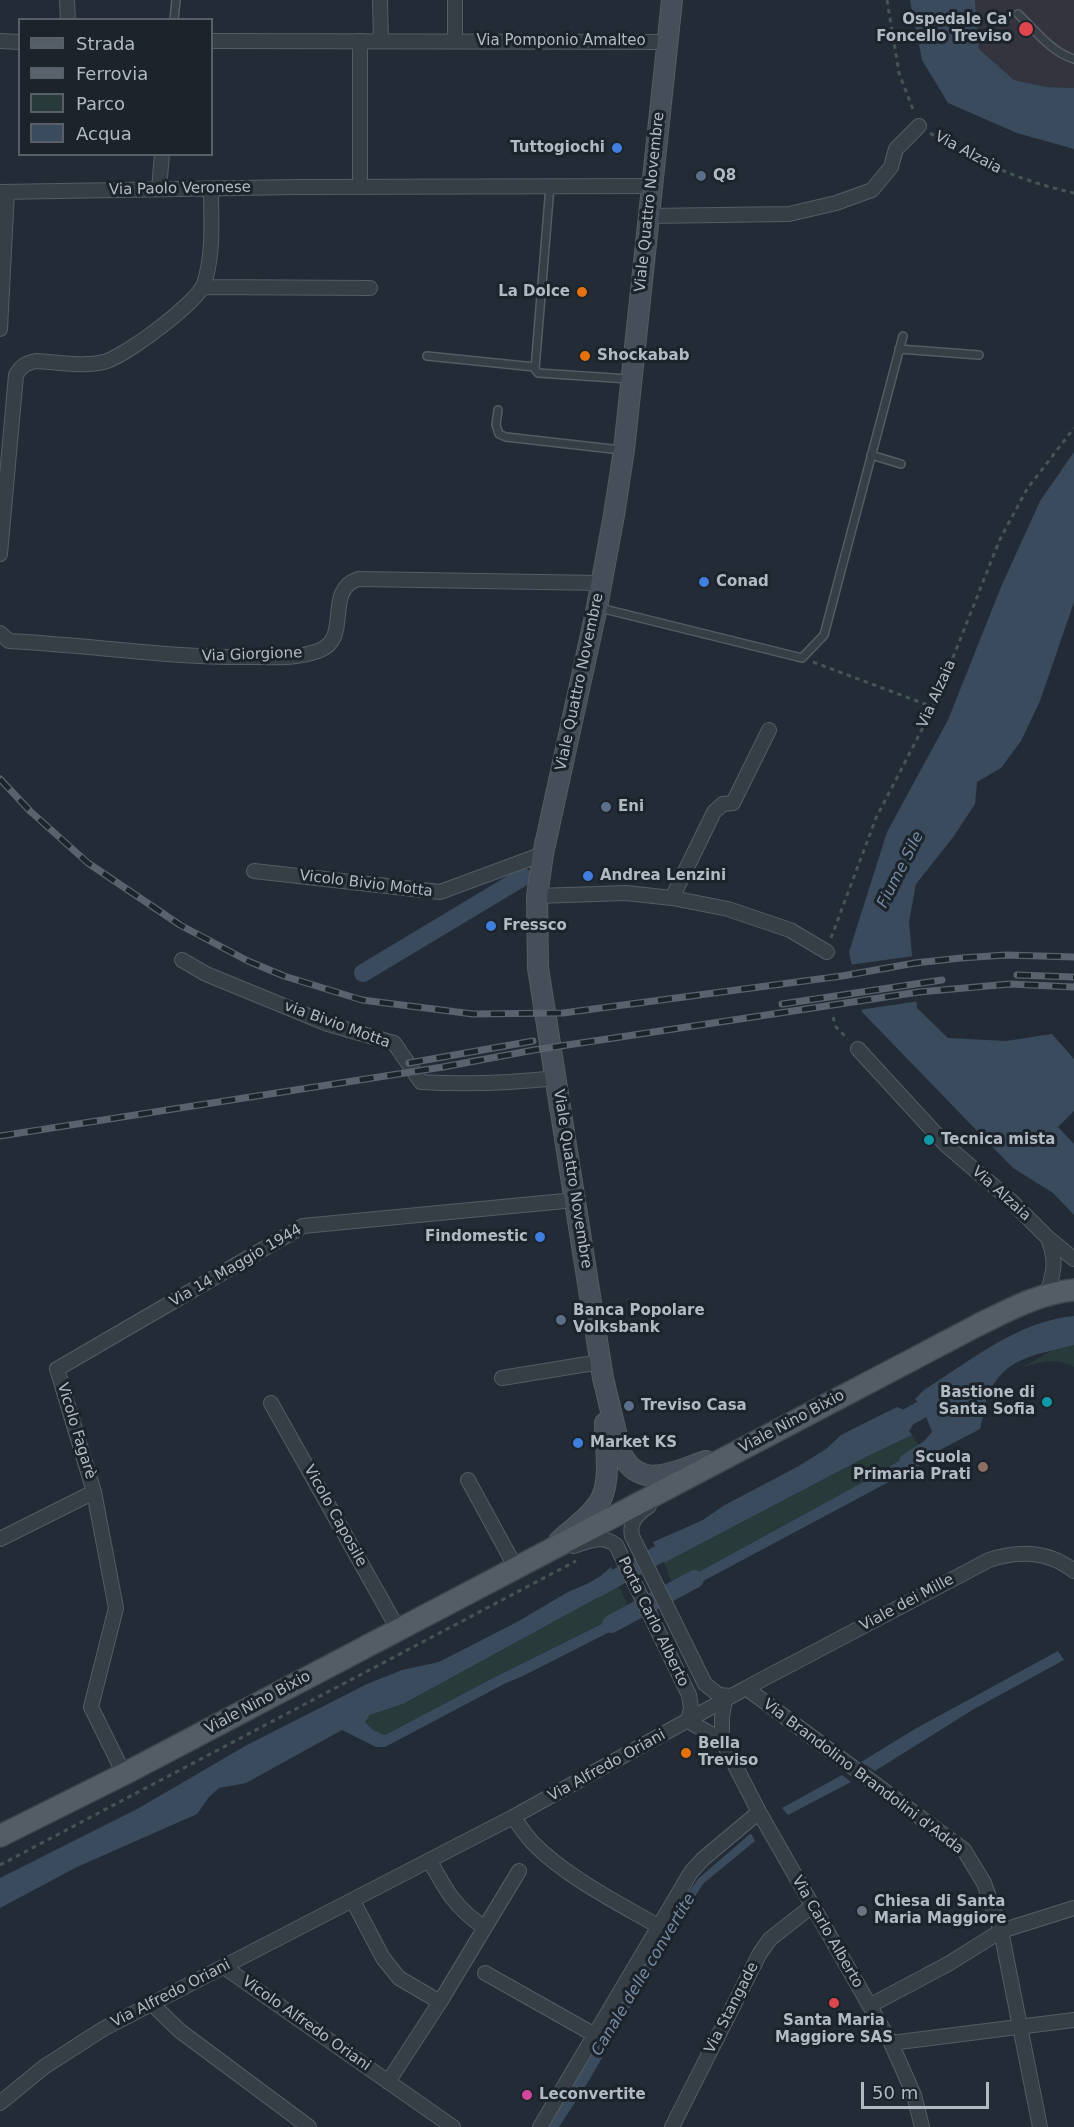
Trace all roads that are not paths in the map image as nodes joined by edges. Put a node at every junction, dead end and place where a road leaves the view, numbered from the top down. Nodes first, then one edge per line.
1 (67, 0) edge
2 (177, 0) edge
3 (380, 0) edge
4 (455, 0) edge
5 (672, 0) edge
6 (1018, 14) dead end
7 (68, 18) edge
8 (174, 18) edge
9 (0, 41) edge
10 (213, 41) edge
11 (360, 41) junction
12 (381, 41) junction
13 (455, 41) junction
14 (18, 42) edge
15 (667, 42) junction
16 (1074, 58) edge
17 (919, 126) road end
18 (162, 156) edge
19 (550, 186) junction
20 (652, 186) junction
21 (360, 187) junction
22 (159, 189) junction
23 (211, 189) junction
24 (4, 192) edge
25 (650, 216) junction
26 (203, 287) junction
27 (370, 288) dead end
28 (0, 329) edge
29 (903, 336) dead end
30 (899, 350) junction
31 (979, 355) dead end
32 (427, 356) dead end
33 (535, 367) junction
34 (631, 379) junction
35 (498, 410) dead end
36 (624, 450) junction
37 (871, 455) junction
38 (901, 464) dead end
39 (0, 554) edge
40 (602, 583) junction
41 (597, 607) junction
42 (0, 633) edge
43 (769, 730) dead end
44 (543, 854) junction
45 (254, 871) dead end
46 (537, 896) junction
47 (672, 898) junction
48 (827, 952) road end
49 (182, 960) dead end
50 (858, 1049) road end
51 (556, 1078) junction
52 (575, 1200) junction
53 (1048, 1238) junction
54 (1074, 1259) edge
55 (1074, 1290) edge
56 (1047, 1295) junction
57 (57, 1369) joint
58 (602, 1370) junction
59 (502, 1378) dead end
60 (271, 1403) dead end
61 (739, 1450) junction
62 (692, 1475) junction
63 (468, 1480) dead end
64 (94, 1492) junction
65 (0, 1539) edge
66 (546, 1552) junction
67 (522, 1565) junction
68 (1074, 1571) edge
69 (398, 1629) junction
70 (746, 1688) junction
71 (728, 1697) junction
72 (688, 1721) junction
73 (722, 1740) junction
74 (124, 1774) junction
75 (759, 1812) junction
76 (513, 1817) junction
77 (0, 1836) edge
78 (430, 1861) junction
79 (519, 1870) dead end
80 (353, 1901) junction
81 (812, 1906) junction
82 (1074, 1908) edge
83 (658, 1926) junction
84 (484, 1927) junction
85 (1001, 1931) junction
86 (224, 1967) junction
87 (485, 1973) dead end
88 (440, 2002) junction
89 (152, 2004) junction
90 (871, 2005) junction
91 (1074, 2020) edge
92 (1019, 2027) junction
93 (595, 2035) junction
94 (891, 2043) junction
95 (388, 2082) junction
96 (3, 2099) edge
97 (309, 2127) edge
98 (453, 2127) edge
99 (540, 2127) edge
100 (672, 2127) edge
101 (922, 2127) edge
102 (1040, 2127) edge

1 - 7 street
2 - 8 lane
3 - 12 street
4 - 13 street, Via Pomponio Amalteo
5 - 15 main road, Viale Quattro Novembre
6 - 16 lane
9 - 14 street
10 - 11 street, Via Pomponio Amalteo
11 - 12 street, Via Pomponio Amalteo
11 - 21 street
12 - 13 street, Via Pomponio Amalteo
13 - 15 street, Via Pomponio Amalteo
15 - 20 main road, Viale Quattro Novembre
17 - 25 street
18 - 22 street
19 - 20 street, Via Paolo Veronese
19 - 21 street, Via Paolo Veronese
19 - 33 lane
20 - 25 main road, Viale Quattro Novembre
21 - 23 street, Via Paolo Veronese
22 - 23 street, Via Paolo Veronese
22 - 24 street, Via Paolo Veronese
23 - 26 street
24 - 28 street
25 - 34 main road, Viale Quattro Novembre
26 - 27 street
26 - 39 street
29 - 30 lane
30 - 31 lane
30 - 37 lane
32 - 33 lane
33 - 34 lane
34 - 36 main road, Viale Quattro Novembre
35 - 36 lane
36 - 40 main road, Viale Quattro Novembre
37 - 38 lane
37 - 41 lane
40 - 41 main road, Viale Quattro Novembre
40 - 42 street, Via Giorgione
41 - 44 main road, Viale Quattro Novembre
43 - 47 street
44 - 45 street, Vicolo Bivio Motta
44 - 46 main road, Viale Quattro Novembre
46 - 47 street
46 - 51 main road, Viale Quattro Novembre
47 - 48 street
49 - 51 street, via Bivio Motta
50 - 53 street, Via Alzaia
51 - 52 main road, Viale Quattro Novembre
52 - 57 street, Via 14 Maggio 1944
52 - 58 main road, Viale Quattro Novembre
53 - 54 street, Via Alzaia
53 - 56 street
55 - 56 main road, Viale Nino Bixio
56 - 61 main road, Viale Nino Bixio
57 - 64 street, Vicolo Fagarè
58 - 59 street
58 - 61 main road, Viale Quattro Novembre
58 - 66 main road, Viale Quattro Novembre
60 - 69 street, Vicolo Caposile
61 - 62 main road, Viale Nino Bixio
62 - 66 main road, Viale Nino Bixio
62 - 71 street, Porta Carlo Alberto
63 - 67 street
64 - 65 street, Vicolo Fagarè
64 - 74 street, Vicolo Fagarè
66 - 67 main road, Viale Nino Bixio
67 - 69 main road, Viale Nino Bixio
67 - 72 street, Porta Carlo Alberto
68 - 70 street, Viale dei Mille
69 - 74 main road, Viale Nino Bixio
70 - 71 street
70 - 85 street, Via Brandolino Brandolini d'Adda
71 - 72 street
71 - 73 street, Via Carlo Alberto
72 - 73 street
72 - 76 street, Via Alfredo Oriani
73 - 75 street, Via Carlo Alberto
74 - 77 main road, Viale Nino Bixio
75 - 81 street, Via Carlo Alberto
75 - 83 street
76 - 78 street, Via Alfredo Oriani
76 - 83 street
78 - 80 street, Via Alfredo Oriani
78 - 84 street
79 - 84 street
80 - 86 street, Via Alfredo Oriani
80 - 88 street
81 - 90 street, Via Carlo Alberto
81 - 100 street, Via Stangade
82 - 85 street
83 - 93 street
84 - 88 street
85 - 90 street
85 - 92 street, Via Brandolino Brandolini d'Adda
86 - 89 street, Via Alfredo Oriani
86 - 95 street, Vicolo Alfredo Oriani
87 - 93 street
88 - 95 street
89 - 96 street, Via Alfredo Oriani
89 - 97 street
90 - 94 street, Via Carlo Alberto
91 - 92 street
92 - 94 street
92 - 102 street, Via Brandolino Brandolini d'Adda
93 - 99 street
94 - 101 street, Via Carlo Alberto
95 - 98 street, Vicolo Alfredo Oriani

